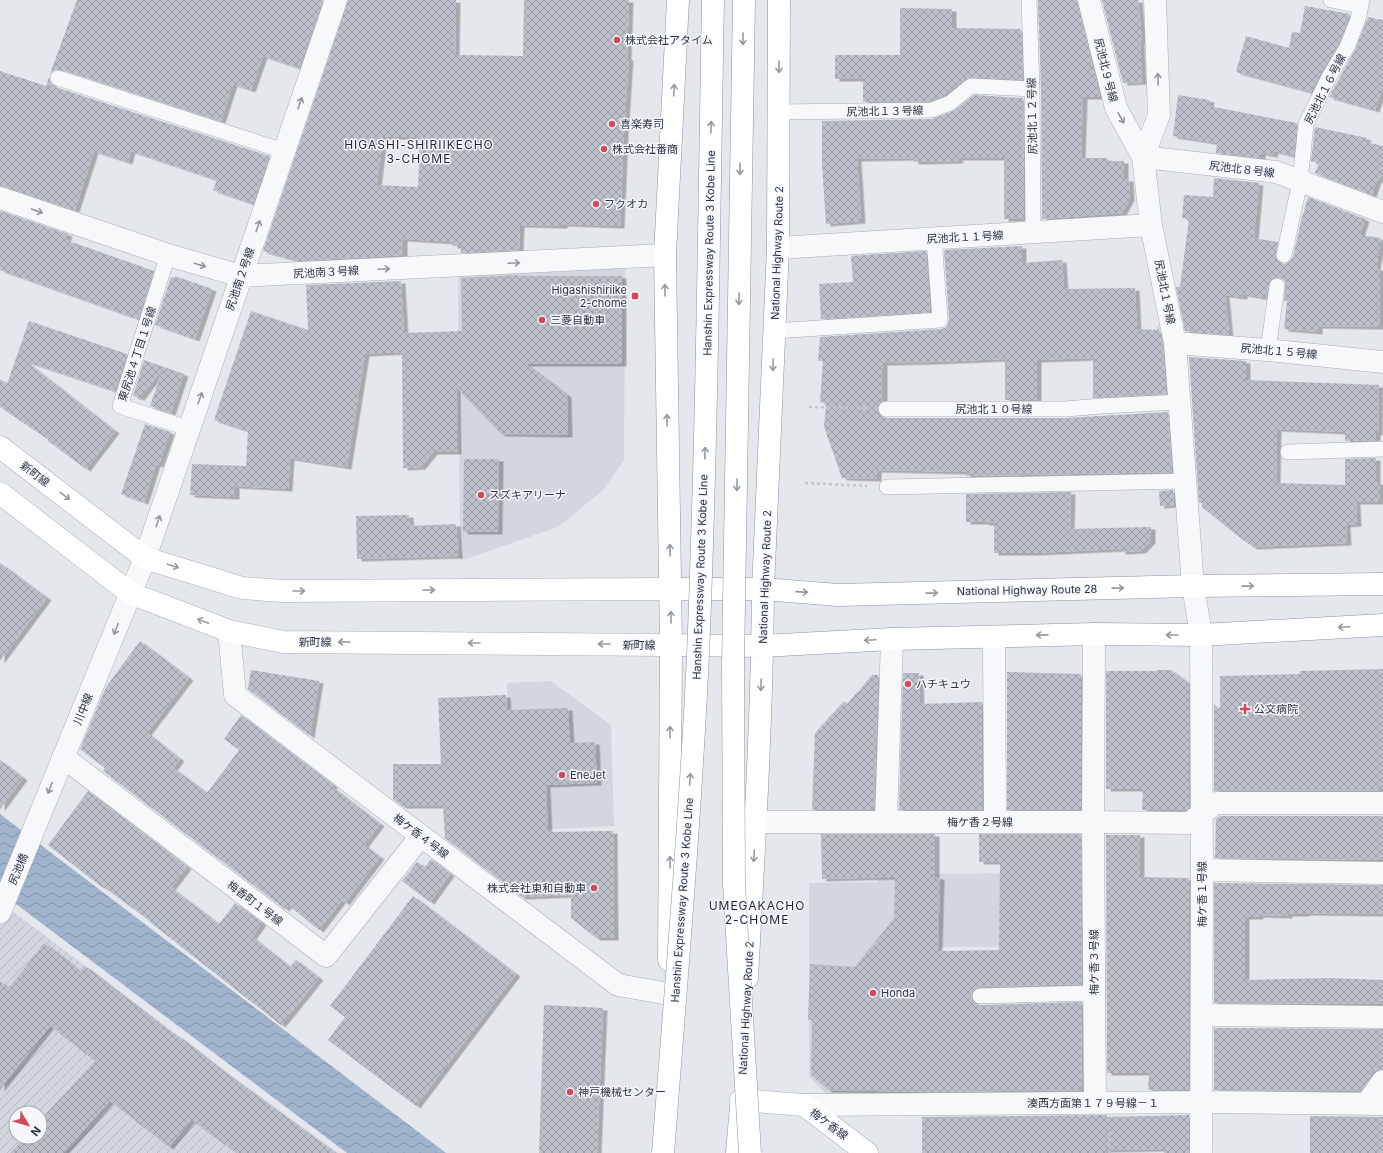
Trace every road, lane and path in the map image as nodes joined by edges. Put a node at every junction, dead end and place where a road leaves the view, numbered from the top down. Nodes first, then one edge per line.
1 (336, 0) edge
2 (678, 0) edge
3 (713, 0) edge
4 (744, 0) edge
5 (779, 0) edge
6 (1029, 0) edge
7 (1089, 0) edge
8 (1155, 0) edge
9 (1331, 0) edge
10 (1361, 3) edge
11 (58, 78) dead end
12 (1032, 89) junction
13 (779, 112) junction
14 (284, 151) junction
15 (1143, 158) junction
16 (1300, 182) junction
17 (0, 198) edge
18 (1383, 212) edge
19 (1151, 225) junction
20 (1033, 232) junction
21 (934, 238) junction
22 (778, 248) junction
23 (168, 255) junction
24 (665, 255) junction
25 (1284, 255) dead end
26 (241, 276) junction
27 (1277, 286) dead end
28 (774, 331) junction
29 (1175, 343) junction
30 (1268, 350) junction
31 (1383, 362) edge
32 (1179, 402) junction
33 (809, 407) dead end
34 (886, 409) joint
35 (190, 429) junction
36 (0, 448) edge
37 (1383, 449) edge
38 (1288, 452) dead end
39 (1185, 481) junction
40 (805, 484) dead end
41 (888, 487) joint
42 (0, 493) edge
43 (145, 558) junction
44 (1383, 584) edge
45 (1192, 586) junction
46 (670, 589) junction
47 (763, 589) junction
48 (130, 593) junction
49 (1383, 625) edge
50 (229, 631) junction
51 (1094, 634) junction
52 (1201, 635) junction
53 (994, 636) junction
54 (892, 639) junction
55 (671, 645) junction
56 (762, 646) junction
57 (63, 757) junction
58 (1383, 803) edge
59 (1202, 814) junction
60 (755, 822) junction
61 (886, 822) junction
62 (995, 822) junction
63 (1093, 822) junction
64 (35, 825) joint
65 (421, 836) junction
66 (1202, 870) junction
67 (1383, 873) edge
68 (0, 912) edge
69 (1094, 993) junction
70 (669, 994) junction
71 (980, 996) dead end
72 (1202, 1015) junction
73 (1383, 1017) edge
74 (1383, 1080) edge
75 (741, 1100) junction
76 (1202, 1102) junction
77 (1095, 1103) junction
78 (1375, 1104) edge
79 (804, 1105) junction
80 (663, 1153) edge
81 (673, 1153) edge
82 (737, 1153) edge
83 (750, 1153) edge
84 (867, 1153) edge
85 (1201, 1153) edge

14 -> 1 street, 尻池南２号線
24 -> 2 main road
80 -> 3 main road, Hanshin Expressway Route 3 Kobe Line, bridge
4 -> 83 main road, bridge
5 -> 13 main road, National Highway Route 2
6 - 12 lane, 尻池北１２号線
7 -> 15 street, 尻池北９号線
15 -> 8 street, 尻池北１号線
9 - 10 lane
10 - 16 lane, 尻池北１６号線
11 - 14 lane
12 - 13 lane, 尻池北１３号線
12 - 20 lane, 尻池北１２号線
13 - 22 main road, National Highway Route 2
26 -> 14 street, 尻池南２号線
15 - 16 street, 尻池北８号線
15 - 19 street, 尻池北１号線
16 - 18 street, 尻池北８号線
16 - 25 lane, 尻池北１６号線
17 -> 23 street, 尻池南３号線
19 - 20 street, 尻池北１１号線
19 - 29 street, 尻池北１号線
20 - 21 street, 尻池北１１号線
21 - 22 street, 尻池北１１号線
21 - 28 lane
22 - 28 main road, National Highway Route 2
23 -> 26 street, 尻池南３号線
23 - 35 lane, 東尻池４丁目１号線
26 -> 24 street, 尻池南３号線
46 -> 24 main road
35 -> 26 street, 尻池南２号線
27 - 30 lane
28 -> 47 main road, National Highway Route 2
29 - 30 street, 尻池北１５号線
29 - 32 street, 尻池北１号線
30 - 31 street, 尻池北１５号線
32 - 34 lane, 尻池北１０号線
32 - 39 street, 尻池北１号線
33 - 34 path
43 -> 35 street, 尻池南２号線
36 -> 43 main road, 新町線
37 - 38 lane
39 - 41 lane
39 - 45 street, 尻池北１号線
40 - 41 path
42 - 48 main road, 新町線
43 -> 46 main road, 新町線
43 - 48 street, 川中線
45 -> 44 main road, National Highway Route 28
47 -> 45 main road, National Highway Route 28
45 - 52 street, 尻池北１号線
46 - 47 main road, National Highway Route 28
55 -> 46 main road
47 - 56 main road, National Highway Route 2
50 -> 48 main road, 新町線
48 -> 57 street, 川中線
49 -> 52 main road
55 -> 50 main road, 新町線
50 - 65 street, 梅ケ香４号線
52 -> 51 main road
51 -> 53 main road
51 - 63 street, 梅ケ香３号線
52 - 59 street, 梅ケ香１号線
53 - 54 main road
53 - 62 street
54 -> 56 main road
54 - 61 street
55 - 56 main road
70 -> 55 main road
56 -> 60 main road, National Highway Route 2
57 -> 64 street, 川中線
57 - 65 street, 梅香町１号線
58 - 59 street, 梅ケ香２号線
59 - 63 street, 梅ケ香２号線
59 - 66 street, 梅ケ香１号線
60 - 61 street, 梅ケ香２号線
60 -> 75 main road, National Highway Route 2
61 - 62 street, 梅ケ香２号線
62 - 63 street, 梅ケ香２号線
63 - 69 street, 梅ケ香３号線
64 - 68 street, 尻池橋
65 - 70 street, 梅ケ香４号線
66 - 67 street
66 - 72 street, 梅ケ香１号線
69 - 71 lane
69 - 77 street, 梅ケ香３号線
70 - 81 main road
72 - 73 street
72 - 76 street, 梅ケ香１号線
74 - 78 street
75 - 79 main road, 梅ケ香線
75 - 82 main road, National Highway Route 2
76 - 77 street, 湊西方面第１７９号線－１
76 - 78 street, 湊西方面第１７９号線－１
76 - 85 street, 梅ケ香１号線
77 - 79 street, 湊西方面第１７９号線－１
79 - 84 main road, 梅ケ香線

